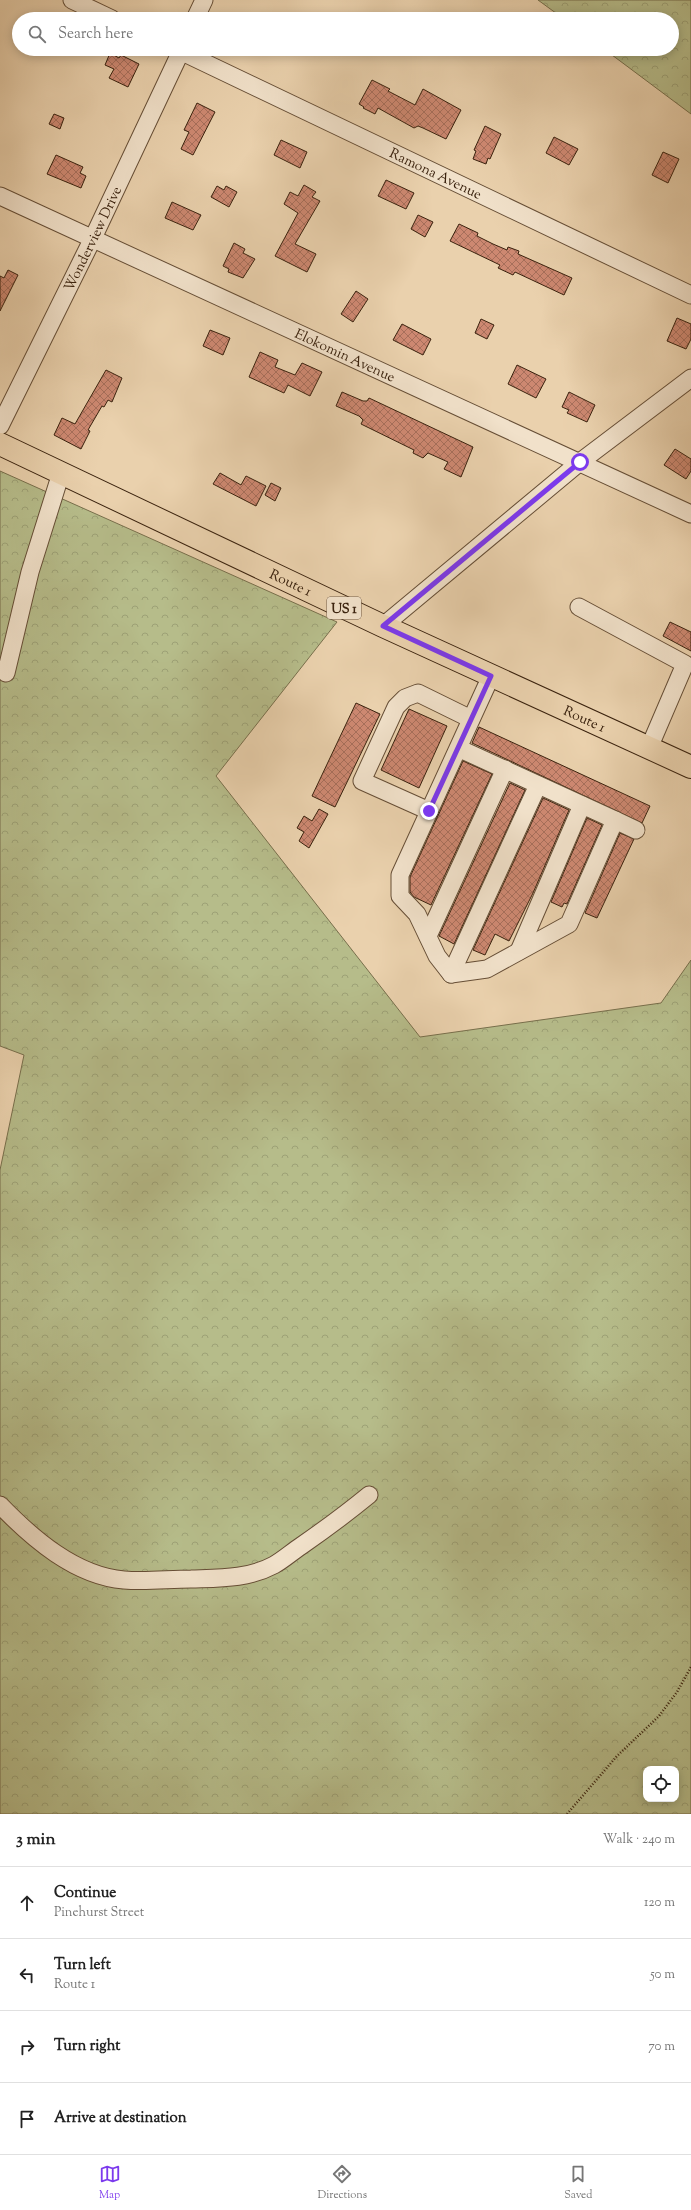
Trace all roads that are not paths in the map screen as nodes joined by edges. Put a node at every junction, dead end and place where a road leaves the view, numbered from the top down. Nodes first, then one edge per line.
1 (72, 0) edge
2 (204, 0) edge
3 (97, 12) edge
4 (199, 12) edge
5 (177, 56) edge
6 (193, 56) edge
7 (0, 196) edge
8 (93, 238) junction
9 (691, 295) edge
10 (691, 378) edge
11 (0, 426) edge
12 (0, 444) edge
13 (580, 462) junction
14 (61, 473) junction
15 (691, 514) edge
16 (579, 607) dead end
17 (383, 626) junction
18 (6, 673) dead end
19 (491, 676) junction
20 (471, 719) junction
21 (458, 748) junction
22 (649, 748) junction
23 (691, 768) edge
24 (505, 769) junction
25 (538, 785) junction
26 (582, 805) junction
27 (429, 811) junction
28 (615, 820) junction
29 (636, 830) dead end
30 (428, 936) junction
31 (519, 951) junction
32 (451, 974) junction
33 (369, 1495) dead end
34 (0, 1505) edge

1 - 3 street
2 - 4 street
5 - 8 street, Wonderview Drive
6 - 9 street, Ramona Avenue
7 - 8 street, Elokomin Avenue
8 - 11 street, Wonderview Drive
8 - 13 street, Elokomin Avenue
10 - 13 street
12 - 14 main road, Route 1 / US 1
13 - 15 street, Elokomin Avenue
13 - 17 street
14 - 17 main road, Route 1 / US 1
14 - 18 street
16 - 22 street
17 - 19 main road, Route 1 / US 1
19 - 20 street
19 - 22 main road, Route 1 / US 1
20 - 21 street
20 - 27 street
21 - 24 street
21 - 27 street
22 - 23 main road, Route 1 / US 1
24 - 25 street
24 - 30 street
25 - 26 street
25 - 32 street
26 - 28 street
26 - 31 street
27 - 30 street
28 - 29 street
28 - 31 street
30 - 32 street
31 - 32 street
33 - 34 street

